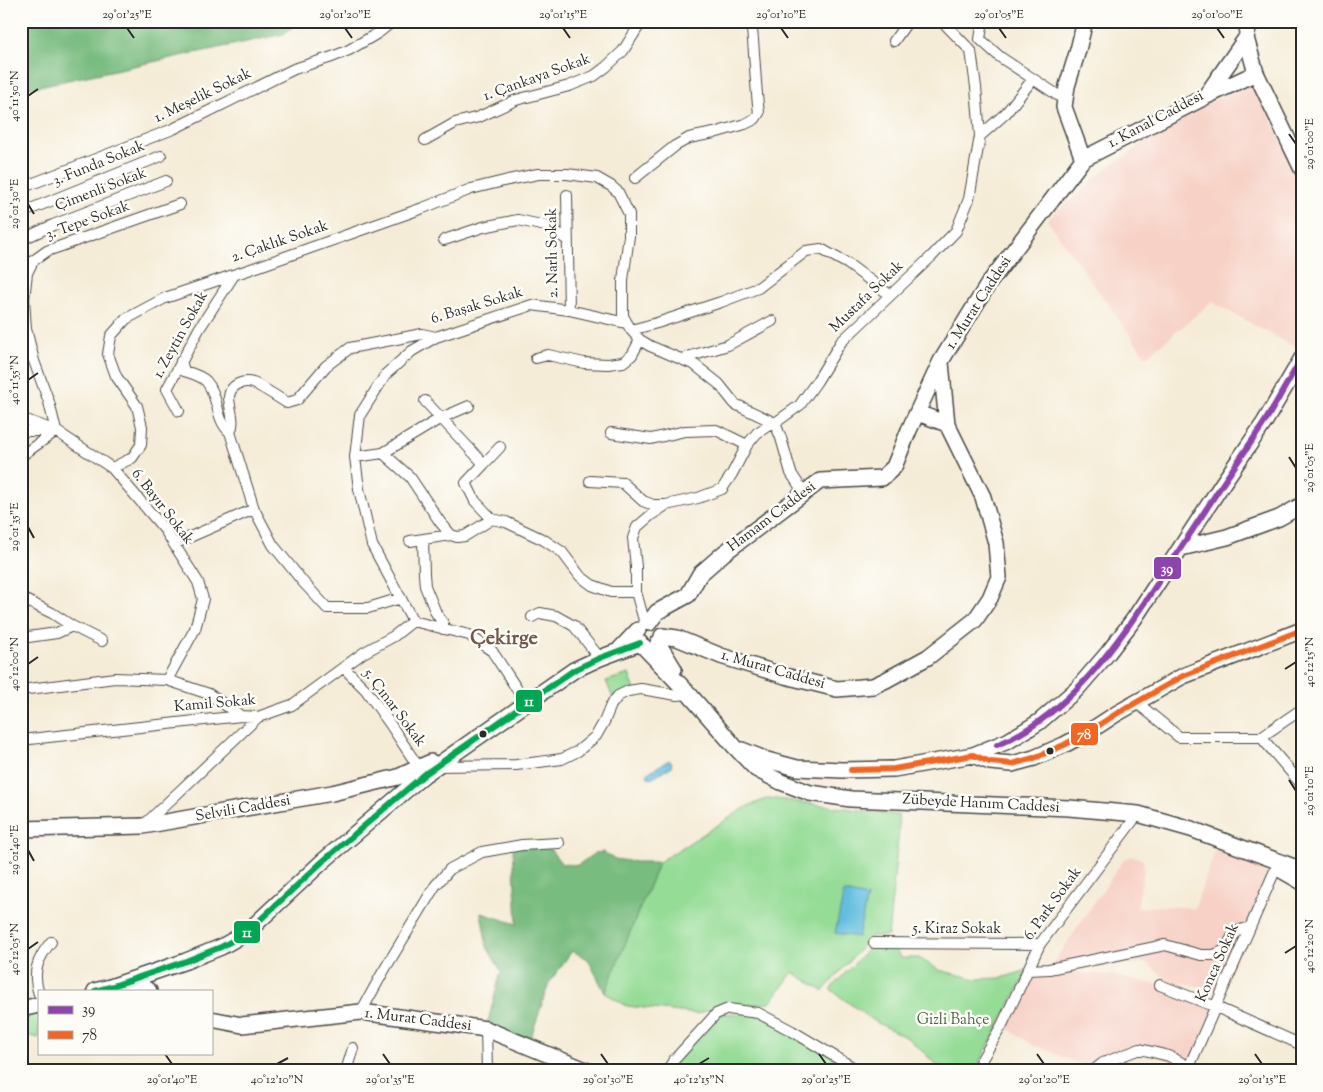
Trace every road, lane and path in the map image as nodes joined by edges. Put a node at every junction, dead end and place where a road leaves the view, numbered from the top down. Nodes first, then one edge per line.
1 (393, 21) edge
2 (642, 21) edge
3 (751, 21) edge
4 (908, 21) edge
5 (942, 21) edge
6 (983, 21) edge
7 (1085, 21) edge
8 (1250, 21) edge
9 (1246, 38) junction
10 (980, 39) junction
11 (894, 41) dead end
12 (971, 51) junction
13 (1256, 73) junction
14 (1033, 78) junction
15 (1205, 97) junction
16 (1065, 100) junction
17 (980, 136) junction
18 (425, 140) dead end
19 (161, 156) dead end
20 (1083, 159) junction
21 (1302, 169) edge
22 (635, 178) dead end
23 (166, 181) dead end
24 (21, 188) edge
25 (567, 195) dead end
26 (180, 204) dead end
27 (21, 213) edge
28 (21, 240) edge
29 (444, 240) dead end
30 (568, 240) junction
31 (234, 275) junction
32 (23, 294) edge
33 (890, 295) junction
34 (569, 310) junction
35 (772, 321) dead end
36 (628, 327) junction
37 (436, 337) junction
38 (640, 340) junction
39 (21, 343) edge
40 (536, 358) dead end
41 (1302, 358) edge
42 (681, 359) junction
43 (34, 361) junction
44 (182, 361) junction
45 (941, 361) junction
46 (425, 401) dead end
47 (469, 406) dead end
48 (179, 411) dead end
49 (918, 413) junction
50 (21, 418) edge
51 (441, 418) junction
52 (775, 423) junction
53 (947, 424) junction
54 (21, 431) edge
55 (56, 431) junction
56 (230, 432) junction
57 (611, 433) dead end
58 (748, 445) junction
59 (500, 447) dead end
60 (383, 453) junction
61 (21, 456) edge
62 (355, 457) junction
63 (484, 464) junction
64 (112, 468) junction
65 (590, 481) dead end
66 (804, 494) junction
67 (1302, 505) edge
68 (666, 506) junction
69 (254, 509) junction
70 (492, 519) junction
71 (451, 535) junction
72 (423, 539) junction
73 (410, 541) dead end
74 (174, 544) junction
75 (1181, 548) junction
76 (636, 592) junction
77 (21, 598) edge
78 (401, 598) junction
79 (532, 616) dead end
80 (413, 620) junction
81 (72, 626) junction
82 (443, 629) junction
83 (1302, 630) edge
84 (648, 635) junction
85 (21, 638) edge
86 (102, 640) dead end
87 (600, 658) junction
88 (344, 668) junction
89 (167, 680) junction
90 (21, 690) edge
91 (689, 694) junction
92 (1136, 702) junction
93 (526, 703) junction
94 (1302, 709) edge
95 (241, 716) junction
96 (258, 717) junction
97 (1261, 737) junction
98 (21, 740) edge
99 (735, 747) junction
100 (458, 751) junction
101 (972, 756) junction
102 (436, 766) junction
103 (419, 768) junction
104 (1302, 785) edge
105 (1138, 814) junction
106 (143, 826) junction
107 (21, 829) edge
108 (559, 843) dead end
109 (1240, 848) junction
110 (1276, 868) junction
111 (1302, 870) edge
112 (1302, 882) edge
113 (1250, 927) junction
114 (51, 942) dead end
115 (874, 943) dead end
116 (1040, 944) junction
117 (1028, 970) junction
118 (131, 980) junction
119 (1160, 985) dead end
120 (98, 990) edge
121 (147, 990) edge
122 (38, 991) edge
123 (38, 1005) edge
124 (1216, 1007) junction
125 (21, 1009) edge
126 (361, 1012) junction
127 (212, 1019) edge
128 (486, 1029) junction
129 (1302, 1045) edge
130 (354, 1048) dead end
131 (1190, 1069) edge
132 (346, 1071) edge
133 (487, 1071) edge
134 (588, 1071) edge
135 (667, 1071) edge
136 (858, 1071) edge
137 (975, 1071) edge
138 (1093, 1071) edge

1 - 24 street, 1. Meşelik Sokak
2 - 18 street, 1. Çankaya Sokak
3 - 22 street
4 - 11 street
5 - 12 street
6 - 10 street
7 - 16 main road
8 - 9 main road, 1. Kanal Caddesi
9 - 13 main road
9 - 15 main road, 1. Kanal Caddesi
10 - 12 street
10 - 14 street
12 - 17 street, Mustafa Sokak
13 - 15 main road
13 - 21 main road
14 - 16 street
14 - 17 street
15 - 20 main road, 1. Kanal Caddesi
16 - 20 main road
17 - 33 street, Mustafa Sokak
19 - 27 street, 3. Funda Sokak
20 - 45 main road, 1. Murat Caddesi
23 - 28 street, Çimenli Sokak
25 - 30 street, 2. Narlı Sokak
26 - 32 street, 3. Tepe Sokak
29 - 30 street
30 - 34 street, 2. Narlı Sokak
31 - 36 street, 2. Çaklık Sokak
31 - 44 street, 1. Zeytin Sokak
31 - 64 street, 2. Çaklık Sokak
32 - 43 street, 3. Tepe Sokak
33 - 36 street
33 - 52 street, Mustafa Sokak
34 - 36 street, 6. Başak Sokak
34 - 37 street, 6. Başak Sokak
35 - 42 street
36 - 38 street
37 - 56 street, 6. Başak Sokak
37 - 62 street
38 - 40 street
38 - 42 street
39 - 43 street
41 - 75 main road
42 - 52 street
43 - 55 street, 3. Tepe Sokak
44 - 48 street, 1. Zeytin Sokak
44 - 56 street
45 - 49 main road, Hamam Caddesi
45 - 53 main road, 1. Murat Caddesi
46 - 51 street
47 - 51 street
49 - 53 main road
49 - 66 main road, Hamam Caddesi
50 - 55 street, 6. Bayır Sokak
51 - 60 street
51 - 63 street
52 - 58 street, Mustafa Sokak
52 - 66 street
53 - 84 main road, 1. Murat Caddesi
54 - 55 street
55 - 61 street
55 - 64 street, 6. Bayır Sokak
56 - 69 street
57 - 58 street
58 - 68 street, Mustafa Sokak
59 - 63 street
60 - 62 street
60 - 71 street
62 - 78 street
63 - 70 street
64 - 74 street, 6. Bayır Sokak
65 - 68 street
66 - 84 main road, Hamam Caddesi
67 - 75 main road
68 - 76 street, Mustafa Sokak
69 - 74 street
69 - 78 street
70 - 71 street
70 - 76 street
71 - 72 street
72 - 73 street
72 - 82 street
74 - 89 street, 6. Bayır Sokak
75 - 101 main road
76 - 84 street, Mustafa Sokak
77 - 81 street
78 - 80 street
79 - 87 street
80 - 82 street
80 - 88 street, Kamil Sokak
81 - 85 street
81 - 86 street
82 - 93 street
83 - 92 main road
84 - 87 main road
84 - 91 main road, Zübeyde Hanım Caddesi
87 - 93 main road
88 - 96 street, Kamil Sokak
88 - 103 street, 5. Çınar Sokak
89 - 90 street
89 - 95 street
91 - 99 main road, Zübeyde Hanım Caddesi
91 - 102 street
92 - 97 street
92 - 101 main road
93 - 100 main road
94 - 97 street
95 - 96 street, Kamil Sokak
95 - 98 street, Kamil Sokak
96 - 106 street
97 - 104 street
99 - 101 main road
99 - 105 main road, Zübeyde Hanım Caddesi
100 - 102 main road
100 - 103 main road, Selvili Caddesi
102 - 118 main road
103 - 106 main road, Selvili Caddesi
105 - 109 main road, Zübeyde Hanım Caddesi
105 - 116 street, 6. Park Sokak
106 - 107 main road, Selvili Caddesi
108 - 126 street
109 - 110 main road
109 - 111 main road, Zübeyde Hanım Caddesi
110 - 112 main road
110 - 113 street, Konca Sokak
113 - 117 street
113 - 124 street, Konca Sokak
114 - 122 street
115 - 116 street, 5. Kiraz Sokak
116 - 117 street, 6. Park Sokak
117 - 137 street, 6. Park Sokak
118 - 120 main road
118 - 121 main road
119 - 124 street
123 - 125 main road
124 - 129 street
124 - 131 street, Konca Sokak
126 - 127 main road, 1. Murat Caddesi
126 - 128 main road, 1. Murat Caddesi
128 - 133 street
128 - 134 main road, 1. Murat Caddesi
130 - 132 street
131 - 138 street
135 - 136 street

